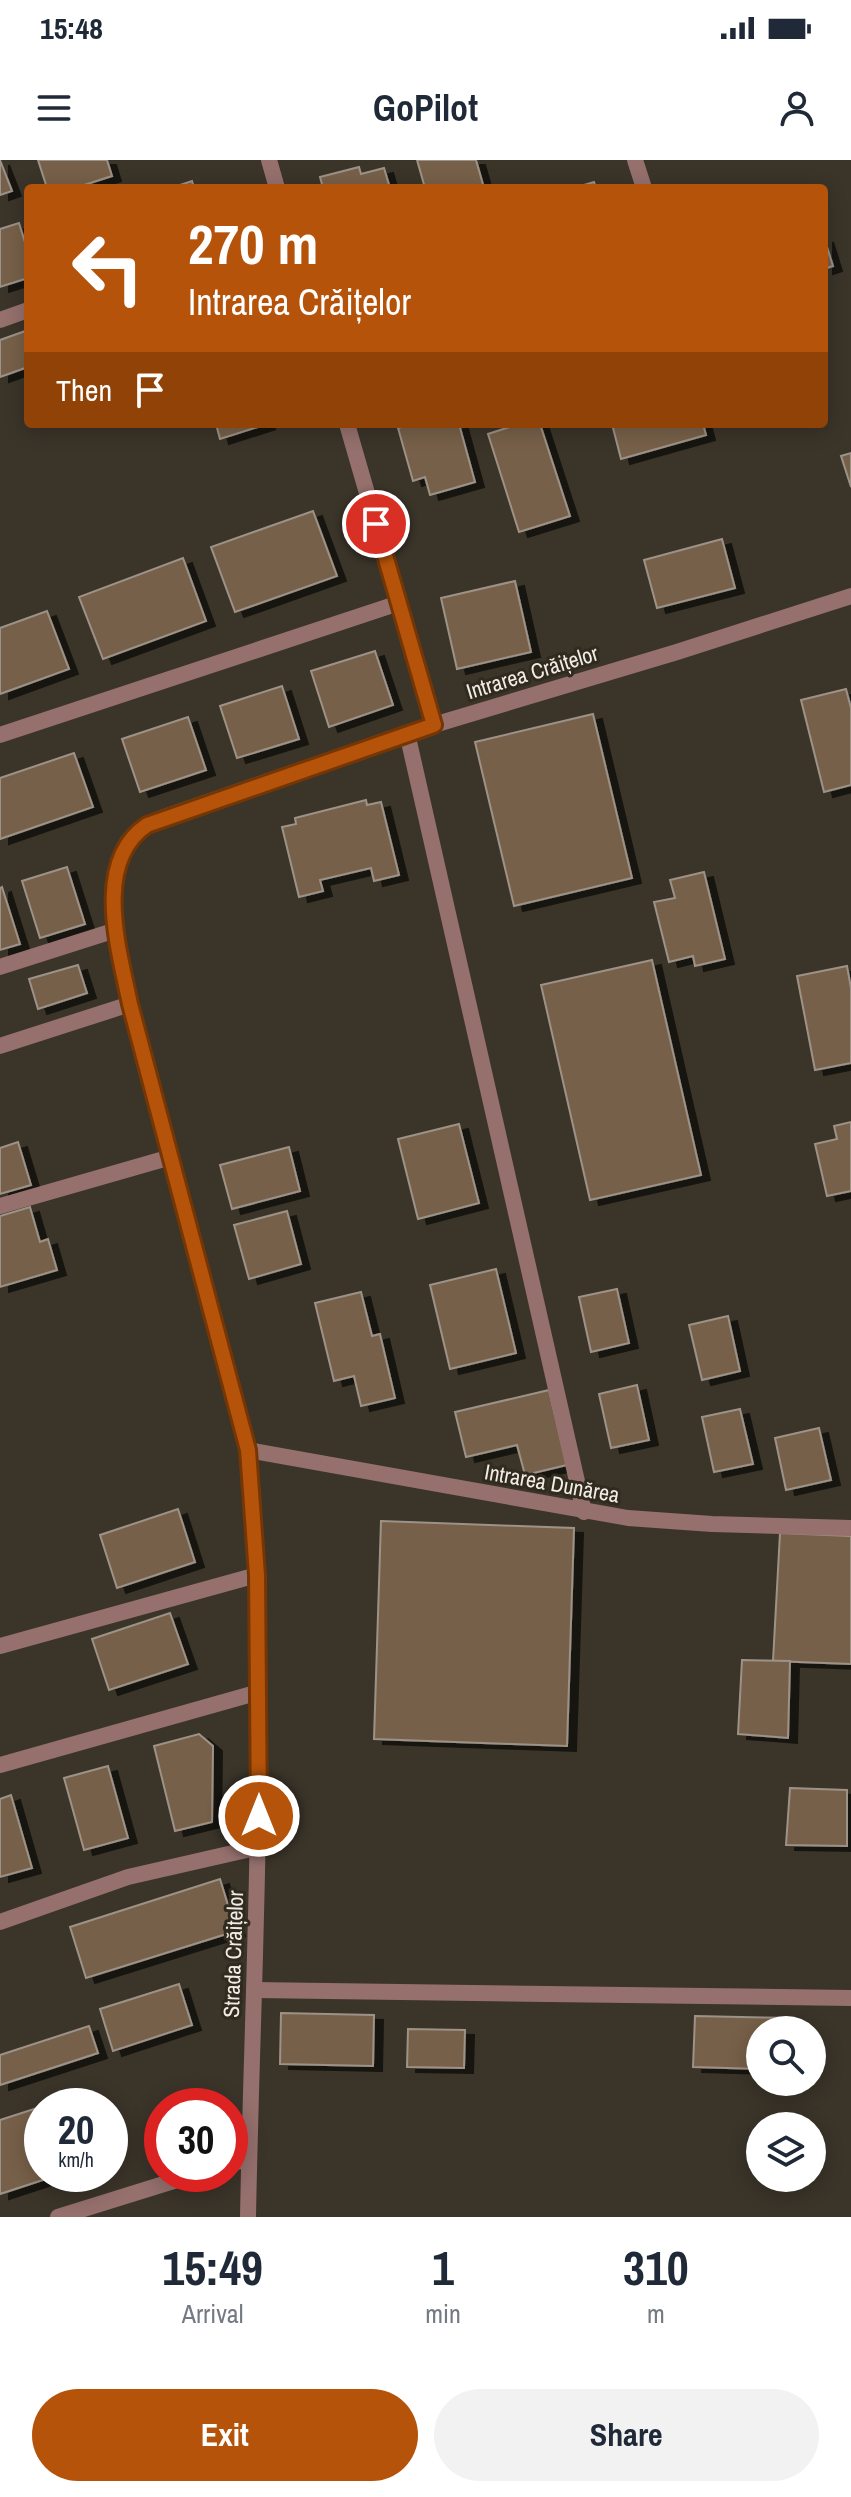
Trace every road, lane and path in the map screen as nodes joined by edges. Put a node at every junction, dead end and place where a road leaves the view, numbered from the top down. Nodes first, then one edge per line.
1 (269, 160) edge
2 (635, 160) edge
3 (276, 184) edge
4 (643, 184) edge
5 (24, 311) edge
6 (0, 320) edge
7 (348, 428) edge
8 (851, 596) edge
9 (399, 603) junction
10 (434, 725) junction
11 (407, 733) junction
12 (0, 735) edge
13 (116, 930) junction
14 (0, 967) edge
15 (130, 1004) junction
16 (0, 1046) edge
17 (171, 1157) junction
18 (0, 1206) edge
19 (248, 1450) junction
20 (584, 1512) junction
21 (851, 1528) edge
22 (257, 1575) junction
23 (0, 1646) edge
24 (259, 1692) junction
25 (0, 1765) edge
26 (259, 1847) junction
27 (0, 1922) edge
28 (254, 1990) junction
29 (851, 1998) edge
30 (249, 2158) joint
31 (144, 2190) edge
32 (58, 2217) edge
33 (248, 2217) edge

1 - 3 street
2 - 4 street
5 - 6 street
7 - 9 street
8 - 10 street, Intrarea Crăițelor
9 - 10 street
9 - 12 street
10 - 11 street, Strada Crăițelor
11 - 13 street, Strada Crăițelor
11 - 20 street
13 - 14 street
13 - 15 street, Strada Crăițelor
15 - 16 street
15 - 17 street, Strada Crăițelor
17 - 18 street
17 - 19 street, Strada Crăițelor
19 - 20 street, Intrarea Dunărea
19 - 22 street, Strada Crăițelor
20 - 21 street, Intrarea Dunărea
22 - 23 street
22 - 24 street, Strada Crăițelor
24 - 25 street
24 - 26 street, Strada Crăițelor
26 - 27 street
26 - 28 street, Strada Crăițelor
28 - 29 street
28 - 30 street, Strada Crăițelor
30 - 33 street, Strada Crăițelor
31 - 32 street

